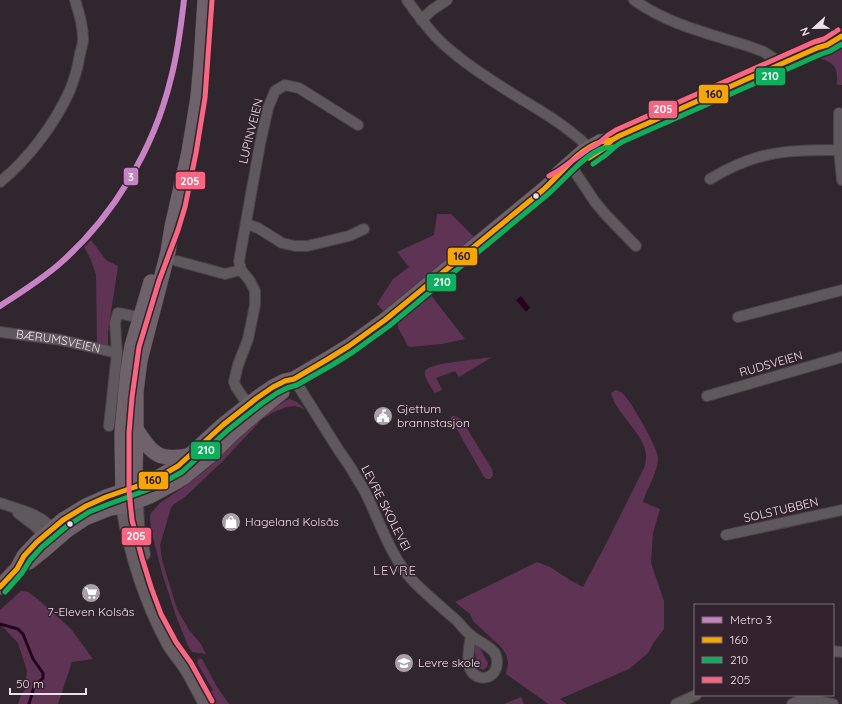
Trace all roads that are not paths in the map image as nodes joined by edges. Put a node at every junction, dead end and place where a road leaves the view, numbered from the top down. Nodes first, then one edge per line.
1 (75, 0) edge
2 (205, 0) edge
3 (406, 0) edge
4 (447, 0) edge
5 (634, 0) edge
6 (421, 20) junction
7 (842, 25) edge
8 (842, 36) edge
9 (817, 48) junction
10 (778, 65) junction
11 (839, 113) dead end
12 (358, 125) dead end
13 (839, 150) junction
14 (592, 151) junction
15 (571, 166) junction
16 (710, 179) dead end
17 (842, 180) edge
18 (0, 182) edge
19 (246, 224) junction
20 (364, 229) dead end
21 (636, 246) dead end
22 (177, 261) dead end
23 (241, 270) junction
24 (842, 290) edge
25 (738, 317) dead end
26 (145, 318) junction
27 (0, 332) edge
28 (117, 353) junction
29 (842, 357) edge
30 (294, 379) junction
31 (707, 396) dead end
32 (251, 409) junction
33 (108, 426) dead end
34 (136, 429) junction
35 (191, 455) junction
36 (129, 496) junction
37 (0, 503) edge
38 (842, 510) edge
39 (51, 534) junction
40 (726, 536) dead end
41 (0, 587) edge
42 (471, 636) dead end
43 (694, 696) edge
44 (206, 704) edge
45 (676, 704) edge
46 (792, 704) edge
47 (834, 704) edge

1 - 18 street
2 - 26 main road
3 - 6 street
4 - 6 street
5 - 10 street
6 - 14 street
7 - 9 main road
8 - 9 main road
9 - 10 main road
10 - 14 main road
11 - 13 street
12 - 19 street, LUPINVEIEN
13 - 16 street
13 - 17 street
14 - 15 main road
15 - 21 street
15 - 30 main road
19 - 20 street
19 - 23 street, LUPINVEIEN
22 - 23 street
23 - 32 street
24 - 25 street
26 - 28 street, BÆRUMSVEIEN
26 - 34 main road
26 - 36 main road
27 - 28 street, BÆRUMSVEIEN
28 - 33 street, BÆRUMSVEIEN
29 - 31 street, RUDSVEIEN
30 - 32 main road
30 - 42 street, LEVRE SKOLEVEI
32 - 35 main road
32 - 36 main road
34 - 35 main road
34 - 36 main road
35 - 36 main road
36 - 39 main road
36 - 44 main road
37 - 39 street
38 - 40 street, SOLSTUBBEN
39 - 41 main road
43 - 45 street
46 - 47 street

